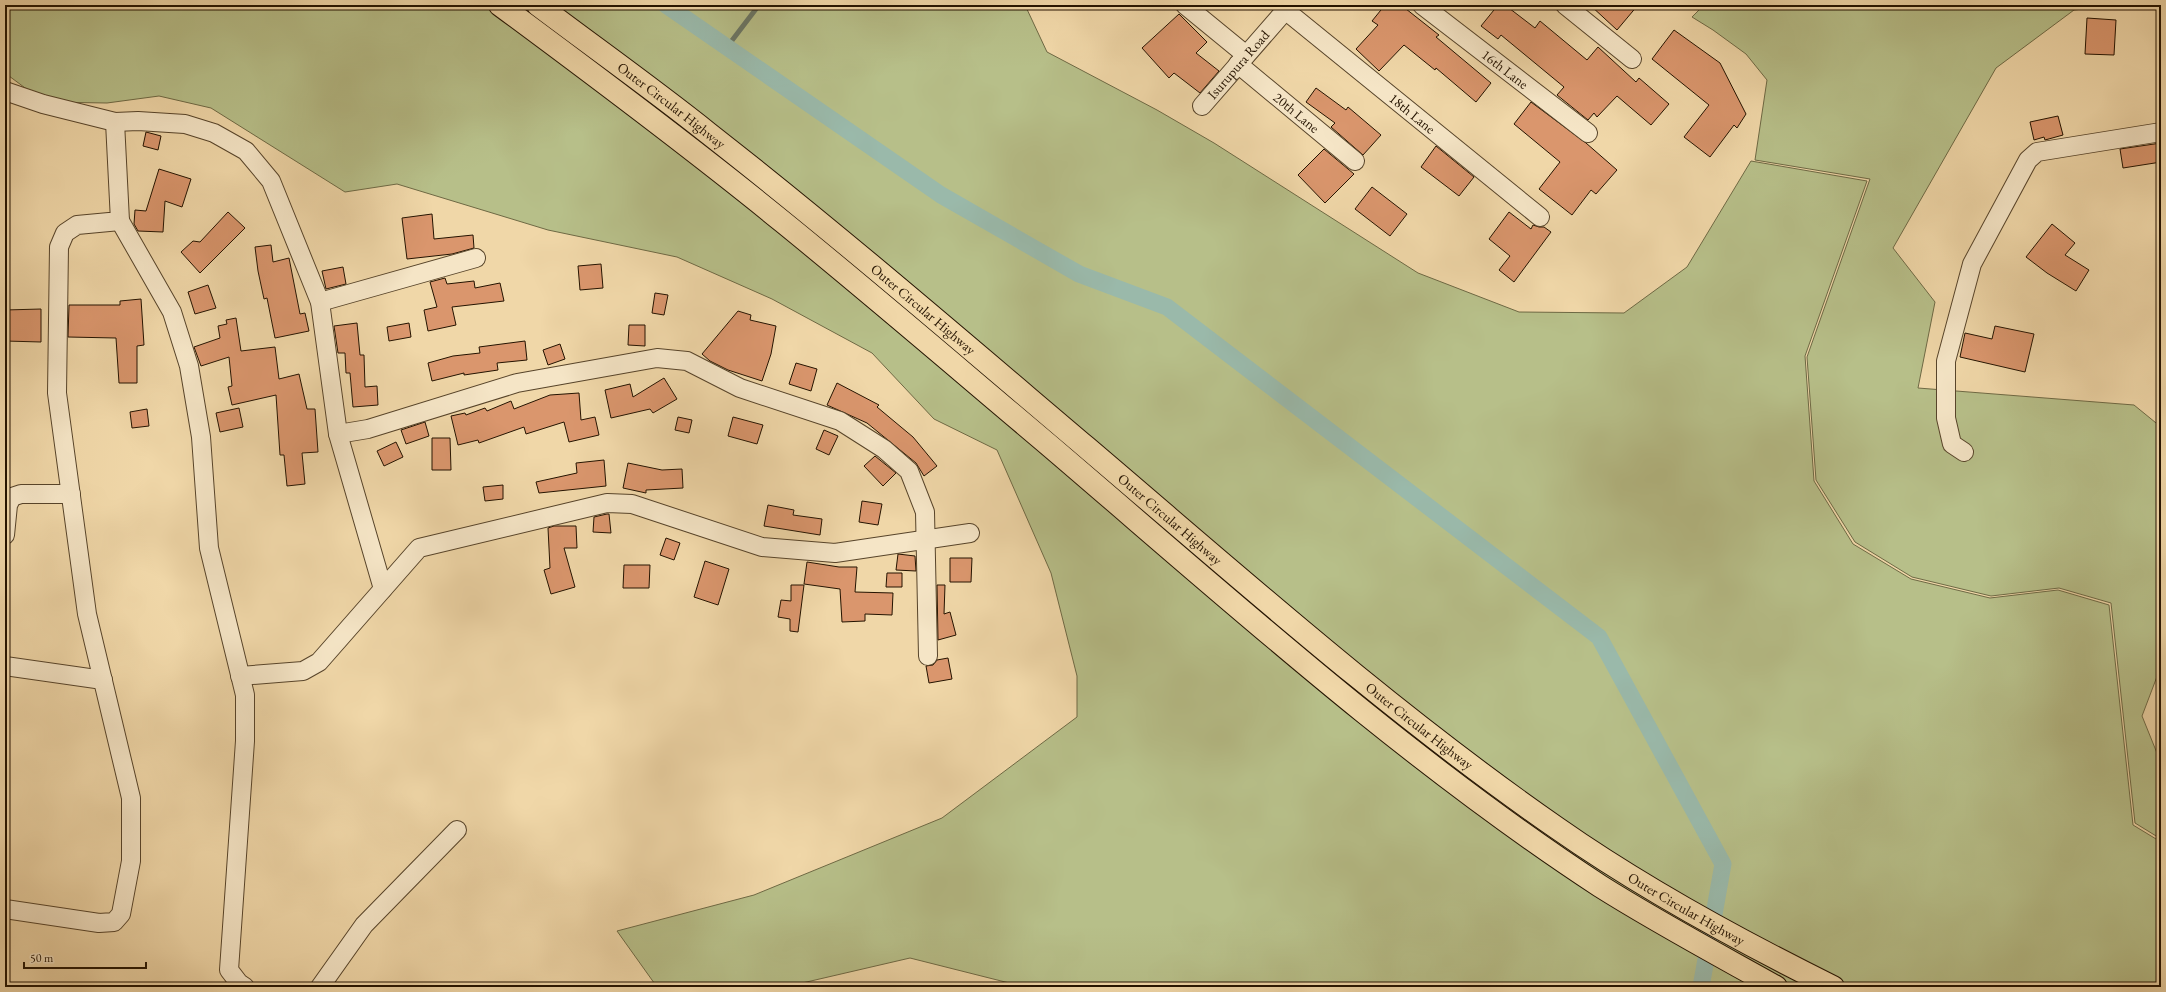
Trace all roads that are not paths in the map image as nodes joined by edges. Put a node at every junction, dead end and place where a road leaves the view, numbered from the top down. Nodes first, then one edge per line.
1 (500, 5) edge
2 (538, 5) edge
3 (1185, 5) edge
4 (1422, 5) edge
5 (1565, 5) edge
6 (1288, 7) edge
7 (1632, 59) dead end
8 (1242, 60) junction
9 (5, 91) edge
10 (1202, 106) dead end
11 (115, 122) junction
12 (2161, 132) edge
13 (1588, 133) dead end
14 (1355, 161) dead end
15 (1540, 217) dead end
16 (120, 221) junction
17 (476, 258) dead end
18 (320, 302) junction
19 (338, 434) junction
20 (1964, 452) dead end
21 (71, 494) junction
22 (7, 505) edge
23 (970, 533) dead end
24 (5, 535) edge
25 (924, 541) junction
26 (383, 589) junction
27 (928, 656) dead end
28 (5, 666) edge
29 (240, 676) junction
30 (103, 680) junction
31 (457, 830) dead end
32 (5, 909) edge
33 (245, 987) edge
34 (320, 987) edge
35 (1776, 987) edge
36 (1833, 987) edge

1 - 35 highway, Outer Circular Highway
2 - 36 highway, Outer Circular Highway
3 - 8 street, 20th Lane
4 - 13 street, 16th Lane
5 - 7 street
6 - 8 street, Isurupura Road
6 - 15 street, 18th Lane
8 - 10 street, Isurupura Road
8 - 14 street, 20th Lane
9 - 11 street
11 - 16 street
11 - 18 street
12 - 20 street
16 - 21 street
16 - 29 street
17 - 18 street
18 - 19 street
19 - 25 street
19 - 26 street
21 - 22 street
21 - 30 street
22 - 24 street
23 - 25 street
25 - 26 street
25 - 27 street
26 - 29 street
28 - 30 street
29 - 33 street
30 - 32 street
31 - 34 street

